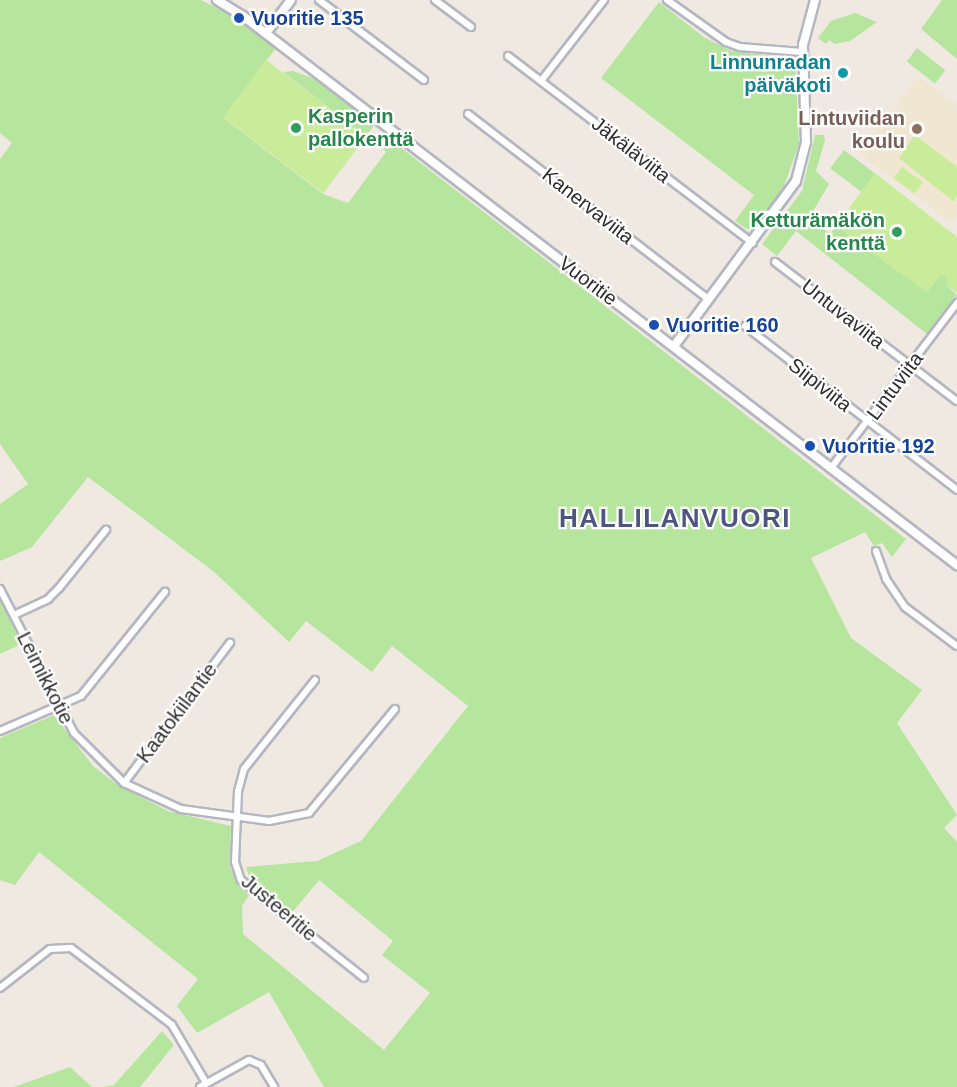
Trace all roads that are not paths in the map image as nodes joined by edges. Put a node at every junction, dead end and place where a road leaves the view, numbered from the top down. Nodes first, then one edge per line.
1 (217, 0) edge
2 (291, 0) edge
3 (319, 0) edge
4 (435, 0) edge
5 (604, 0) edge
6 (668, 0) edge
7 (815, 0) edge
8 (471, 27) dead end
9 (266, 33) junction
10 (802, 52) junction
11 (508, 56) dead end
12 (424, 80) dead end
13 (541, 81) junction
14 (468, 114) dead end
15 (753, 243) junction
16 (775, 262) dead end
17 (708, 299) junction
18 (956, 308) edge
19 (745, 326) dead end
20 (674, 346) junction
21 (910, 366) junction
22 (957, 401) edge
23 (867, 422) junction
24 (831, 468) junction
25 (957, 490) edge
26 (105, 530) dead end
27 (876, 551) dead end
28 (957, 565) edge
29 (0, 589) edge
30 (165, 592) dead end
31 (14, 615) junction
32 (230, 643) dead end
33 (957, 646) edge
34 (315, 680) dead end
35 (57, 706) junction
36 (395, 709) dead end
37 (0, 731) edge
38 (124, 783) junction
39 (237, 819) junction
40 (364, 978) dead end
41 (0, 988) edge
42 (203, 1084) edge
43 (274, 1087) edge

1 - 9 street, Vuoritie
2 - 9 street
3 - 12 street
4 - 8 street
5 - 13 street
6 - 10 street
7 - 10 street
9 - 20 street, Vuoritie
10 - 15 street
11 - 13 street, Jäkäläviita
13 - 15 street, Jäkäläviita
14 - 17 street, Kanervaviita
15 - 17 street
16 - 21 street, Untuvaviita
17 - 20 street
18 - 21 street, Lintuviita
19 - 23 street, Siipiviita
20 - 24 street, Vuoritie
21 - 22 street, Untuvaviita
21 - 23 street, Lintuviita
23 - 24 street, Lintuviita
23 - 25 street, Siipiviita
24 - 28 street, Vuoritie
26 - 31 street
27 - 33 street
29 - 31 street, Leimikkotie
30 - 35 street
31 - 35 street, Leimikkotie
32 - 38 street, Kaatokiilantie
34 - 39 street, Justeeritie
35 - 37 street
35 - 38 street, Leimikkotie
36 - 39 street, Leimikkotie
38 - 39 street, Leimikkotie
39 - 40 street, Justeeritie
41 - 42 street
42 - 43 street

